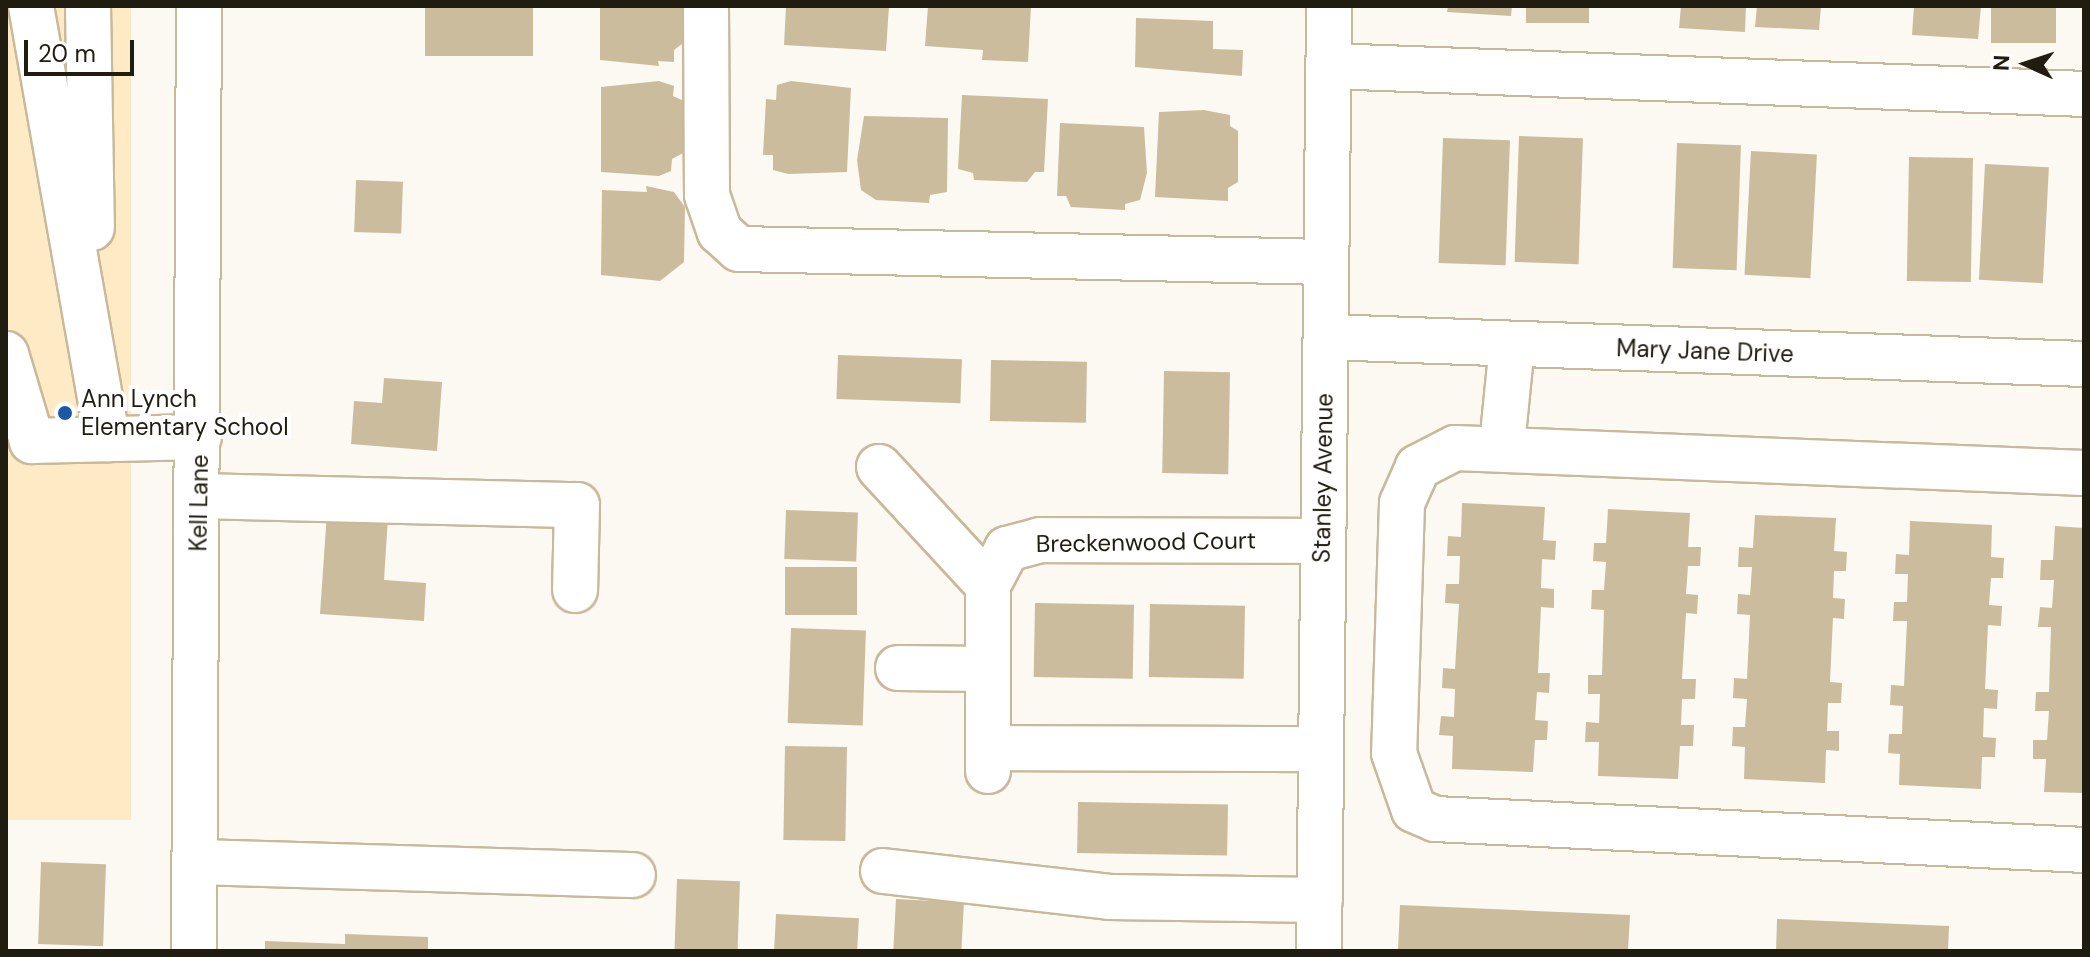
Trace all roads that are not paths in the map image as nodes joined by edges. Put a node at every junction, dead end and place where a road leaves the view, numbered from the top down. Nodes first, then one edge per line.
1 (31, 6) edge
2 (88, 6) edge
3 (199, 6) edge
4 (706, 6) edge
5 (1329, 6) edge
6 (1329, 66) junction
7 (2084, 94) edge
8 (1326, 262) junction
9 (1326, 337) junction
10 (1512, 344) junction
11 (6, 354) edge
12 (2084, 364) edge
13 (95, 369) junction
14 (199, 437) junction
15 (107, 439) junction
16 (1502, 445) junction
17 (879, 467) dead end
18 (2084, 473) edge
19 (199, 496) junction
20 (1321, 541) junction
21 (988, 585) junction
22 (575, 590) dead end
23 (898, 668) dead end
24 (988, 669) junction
25 (1321, 749) junction
26 (2084, 850) edge
27 (195, 862) junction
28 (883, 871) dead end
29 (633, 875) dead end
30 (1320, 900) junction
31 (194, 951) edge
32 (1319, 951) edge

1 - 13 street
2 - 13 street
3 - 14 street, Kell Lane
4 - 8 street
5 - 6 street, Stanley Avenue
6 - 7 street
6 - 8 street, Stanley Avenue
8 - 9 street, Stanley Avenue
9 - 10 street, Mary Jane Drive
9 - 20 street, Stanley Avenue
10 - 12 street, Mary Jane Drive
10 - 16 street
11 - 15 street
13 - 15 street
14 - 15 street
14 - 19 street, Kell Lane
16 - 18 street
16 - 26 street
17 - 21 street
19 - 22 street
19 - 27 street, Kell Lane
20 - 21 street, Breckenwood Court
20 - 25 street, Stanley Avenue
21 - 24 street, Breckenwood Court
23 - 24 street
24 - 25 street, Breckenwood Court
25 - 30 street, Stanley Avenue
27 - 29 street
27 - 31 street, Kell Lane
28 - 30 street
30 - 32 street, Stanley Avenue

